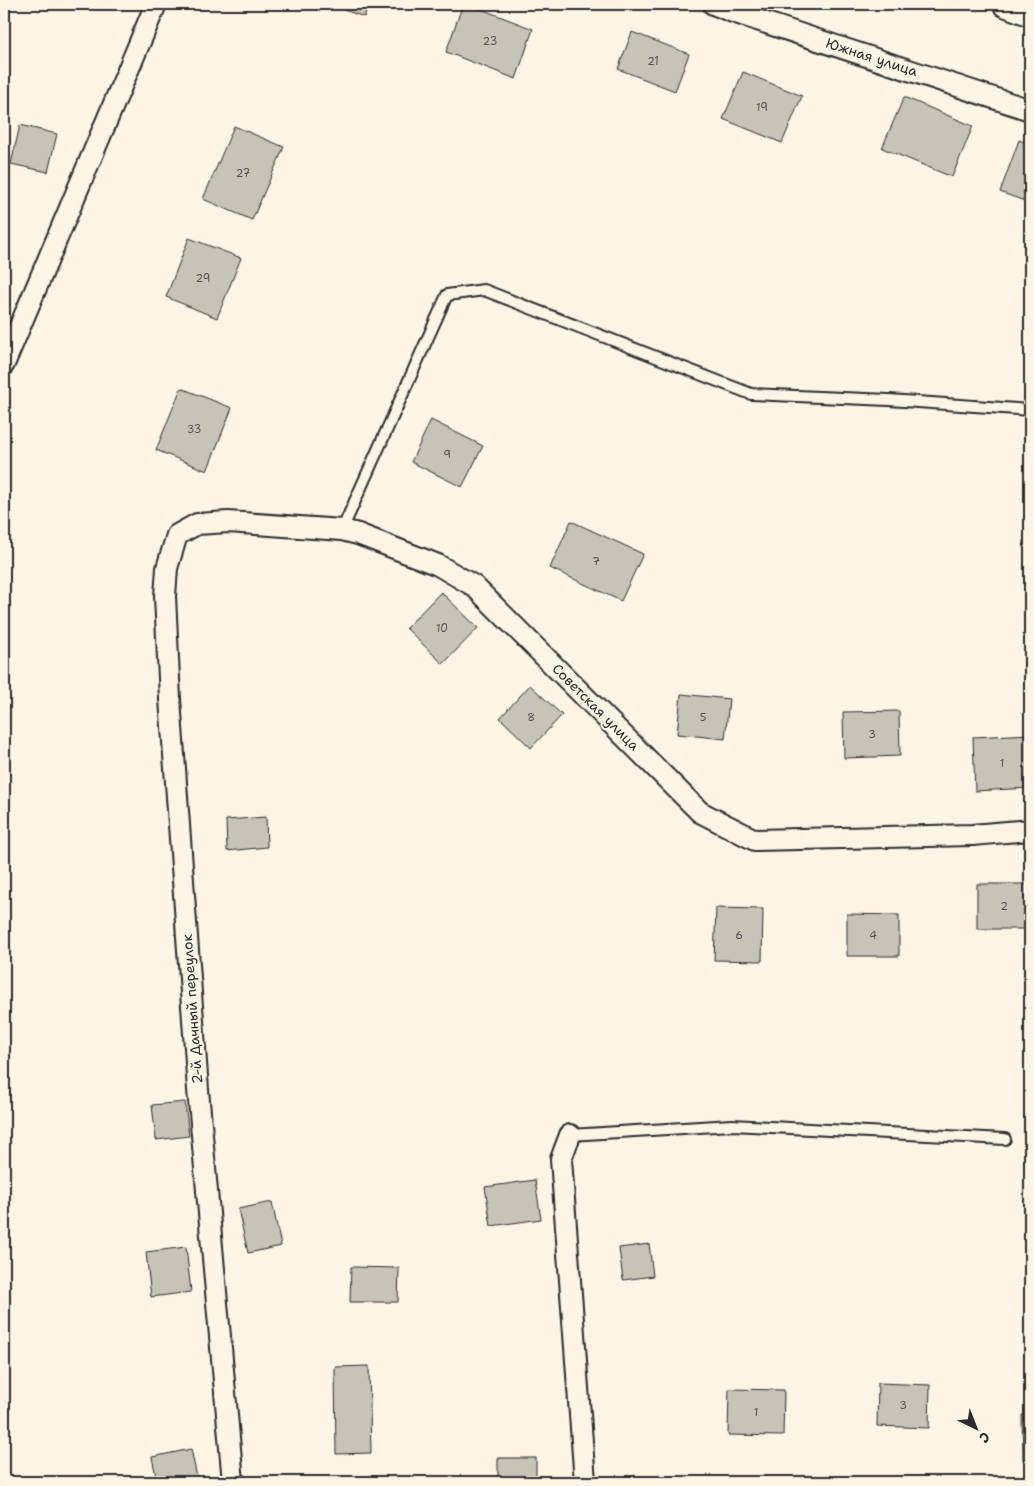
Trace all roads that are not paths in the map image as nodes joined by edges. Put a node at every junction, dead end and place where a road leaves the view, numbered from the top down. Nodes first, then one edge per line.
1 (156, 4) edge
2 (713, 4) edge
3 (1006, 4) edge
4 (1030, 14) edge
5 (1030, 110) edge
6 (4, 364) edge
7 (1030, 410) edge
8 (342, 530) junction
9 (177, 536) joint
10 (1030, 830) edge
11 (570, 1134) joint
12 (1005, 1139) dead end
13 (233, 1482) edge
14 (585, 1482) edge

1 - 6 street
2 - 5 street, Южная улица
3 - 4 street
7 - 8 lane
8 - 9 street, Советская улица
8 - 10 street, Советская улица
9 - 13 street, 2-й Дачный переулок
11 - 12 lane
11 - 14 street

